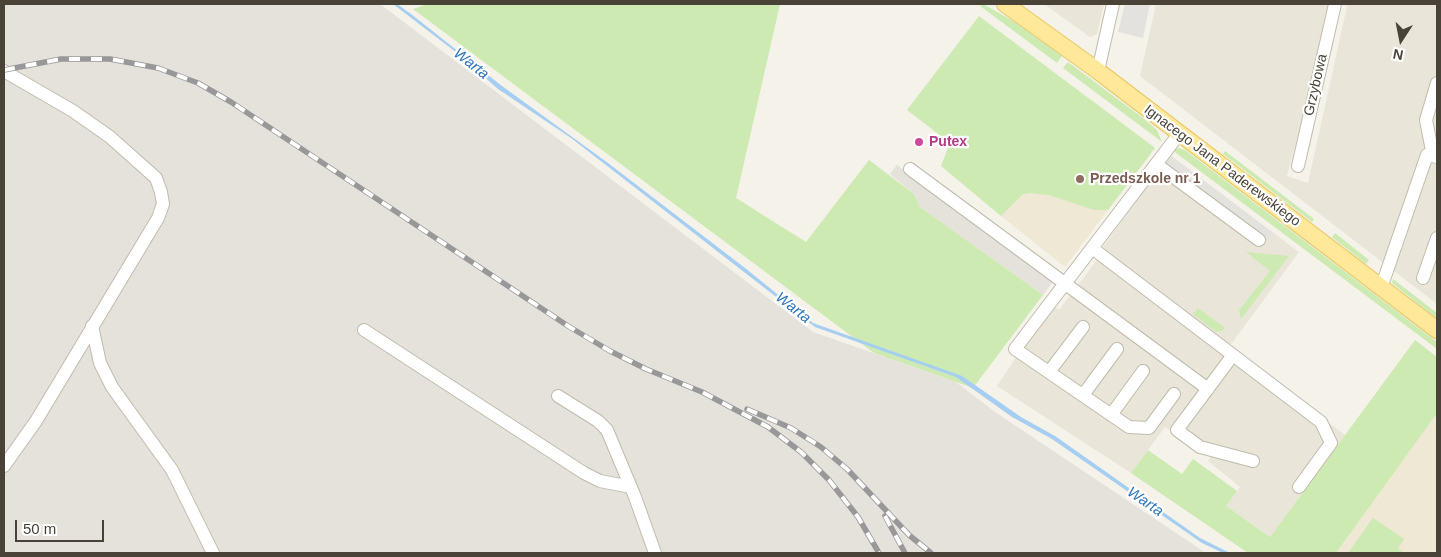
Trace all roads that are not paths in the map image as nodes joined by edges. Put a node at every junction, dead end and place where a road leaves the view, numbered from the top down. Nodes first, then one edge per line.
1 (1005, 4) edge
2 (1113, 4) edge
3 (1335, 4) edge
4 (4, 71) edge
5 (1098, 71) junction
6 (1437, 83) edge
7 (1179, 134) junction
8 (1435, 157) edge
9 (1156, 164) junction
10 (1298, 166) dead end
11 (910, 169) dead end
12 (1437, 238) edge
13 (1259, 240) dead end
14 (1092, 248) junction
15 (1423, 278) dead end
16 (1065, 282) junction
17 (1382, 288) junction
18 (92, 326) junction
19 (1083, 327) dead end
20 (364, 330) dead end
21 (1437, 330) edge
22 (1117, 349) dead end
23 (1233, 355) junction
24 (1143, 371) dead end
25 (1049, 372) junction
26 (1208, 389) junction
27 (1174, 394) dead end
28 (558, 396) dead end
29 (1082, 396) junction
30 (1111, 415) junction
31 (1253, 461) dead end
32 (4, 466) edge
33 (631, 487) junction
34 (1299, 487) dead end
35 (213, 553) edge
36 (655, 553) edge

1 - 5 main road, Ignacego Jana Paderewskiego
2 - 5 street
3 - 10 street, Grzybowa
4 - 18 street
5 - 7 main road, Ignacego Jana Paderewskiego
6 - 8 street
7 - 9 street
7 - 17 main road, Ignacego Jana Paderewskiego
8 - 17 street
9 - 13 street
9 - 14 street
11 - 16 street
12 - 15 street
14 - 16 street
14 - 23 street
16 - 25 street
16 - 26 street
17 - 21 main road, Ignacego Jana Paderewskiego
18 - 32 street
18 - 35 street
19 - 25 street
20 - 33 street
22 - 29 street
23 - 26 street
23 - 34 street
24 - 30 street
25 - 29 street
26 - 31 street
27 - 30 street
28 - 33 street
29 - 30 street
33 - 36 street

